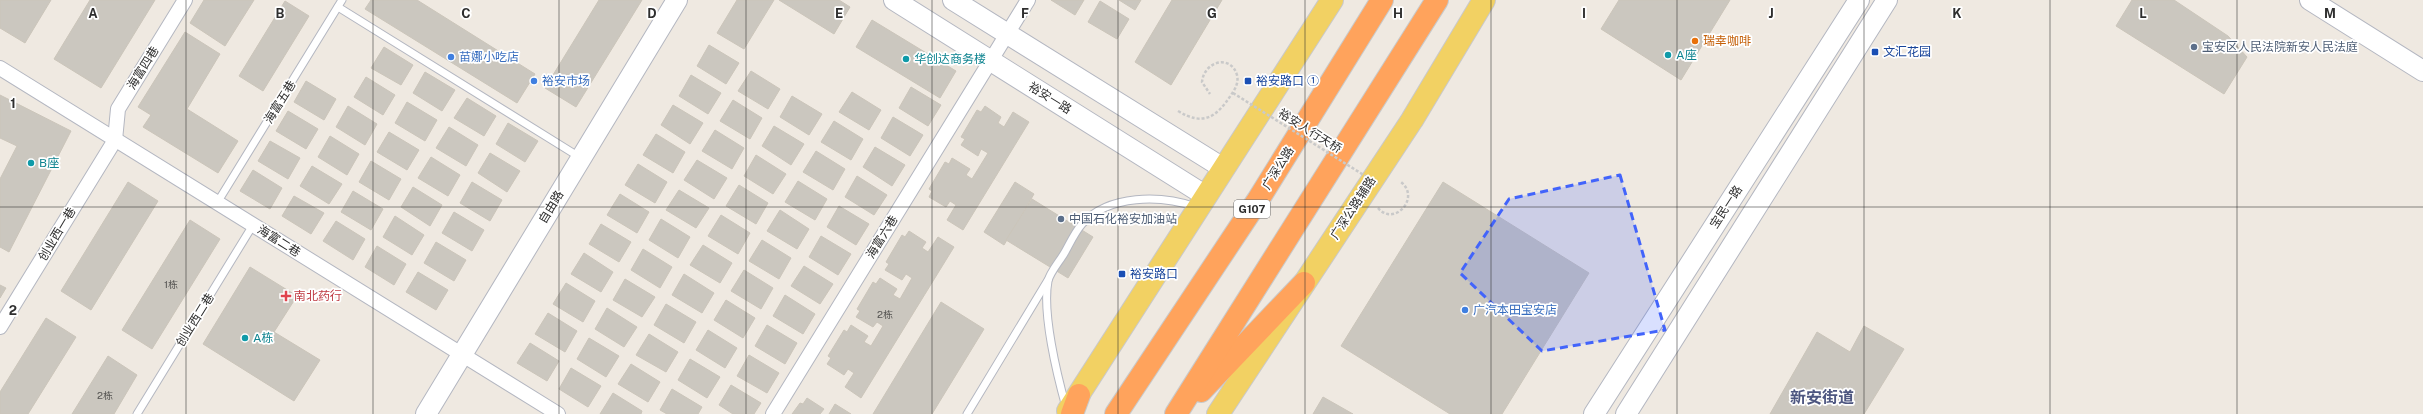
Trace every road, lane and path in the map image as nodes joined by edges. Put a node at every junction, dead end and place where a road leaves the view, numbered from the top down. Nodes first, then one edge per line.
1 (185, 0) edge
2 (342, 0) edge
3 (676, 0) edge
4 (894, 0) edge
5 (953, 0) edge
6 (1028, 0) edge
7 (1332, 0) edge
8 (1382, 0) edge
9 (1437, 0) edge
10 (1484, 0) edge
11 (1859, 0) edge
12 (1887, 0) edge
13 (2310, 0) edge
14 (338, 7) junction
15 (1007, 34) junction
16 (991, 61) junction
17 (0, 68) edge
18 (2423, 70) edge
19 (1233, 92) junction
20 (1210, 94) dead end
21 (1178, 111) dead end
22 (115, 140) junction
23 (581, 158) junction
24 (1223, 168) junction
25 (1382, 178) dead end
26 (1401, 182) dead end
27 (1378, 184) junction
28 (1375, 189) dead end
29 (1202, 202) junction
30 (217, 203) junction
31 (1376, 206) dead end
32 (254, 226) junction
33 (1048, 280) junction
34 (1304, 283) junction
35 (0, 327) edge
36 (462, 355) junction
37 (1071, 409) edge
38 (137, 414) edge
39 (426, 414) edge
40 (558, 414) edge
41 (774, 414) edge
42 (967, 414) edge
43 (1116, 414) edge
44 (1176, 414) edge
45 (1180, 414) edge
46 (1218, 414) edge
47 (1594, 414) edge
48 (1626, 414) edge

1 - 22 street, 海富四巷
2 - 14 lane, 海富五巷
3 - 23 main road, 自由路
4 - 16 main road, 裕安一路
5 - 15 main road
6 - 15 street, 海富六巷
7 - 24 main road
8 - 43 highway, 广深公路 / G107
9 - 44 highway
10 - 34 main road, 广深公路辅路
11 - 47 main road, 宝民一路
12 - 48 main road
13 - 18 main road
14 - 23 lane
14 - 30 lane, 海富五巷
15 - 16 street, 海富六巷
15 - 24 main road
16 - 29 main road, 裕安一路
16 - 41 street, 海富六巷
17 - 22 street, 海富二巷
19 - 20 path
19 - 21 path
19 - 27 path, 裕安人行天桥, bridge
22 - 30 street, 海富二巷
22 - 35 street, 创业西一巷
23 - 36 main road, 自由路
24 - 29 main road
25 - 27 path
26 - 31 path
27 - 28 path, bridge
29 - 33 lane
29 - 37 main road
30 - 32 street, 海富二巷
32 - 36 street, 海富二巷
32 - 38 lane, 创业西二巷
33 - 37 lane
33 - 42 lane
34 - 45 highway
34 - 46 main road, 广深公路辅路
36 - 39 main road, 自由路
36 - 40 street, 海富二巷

